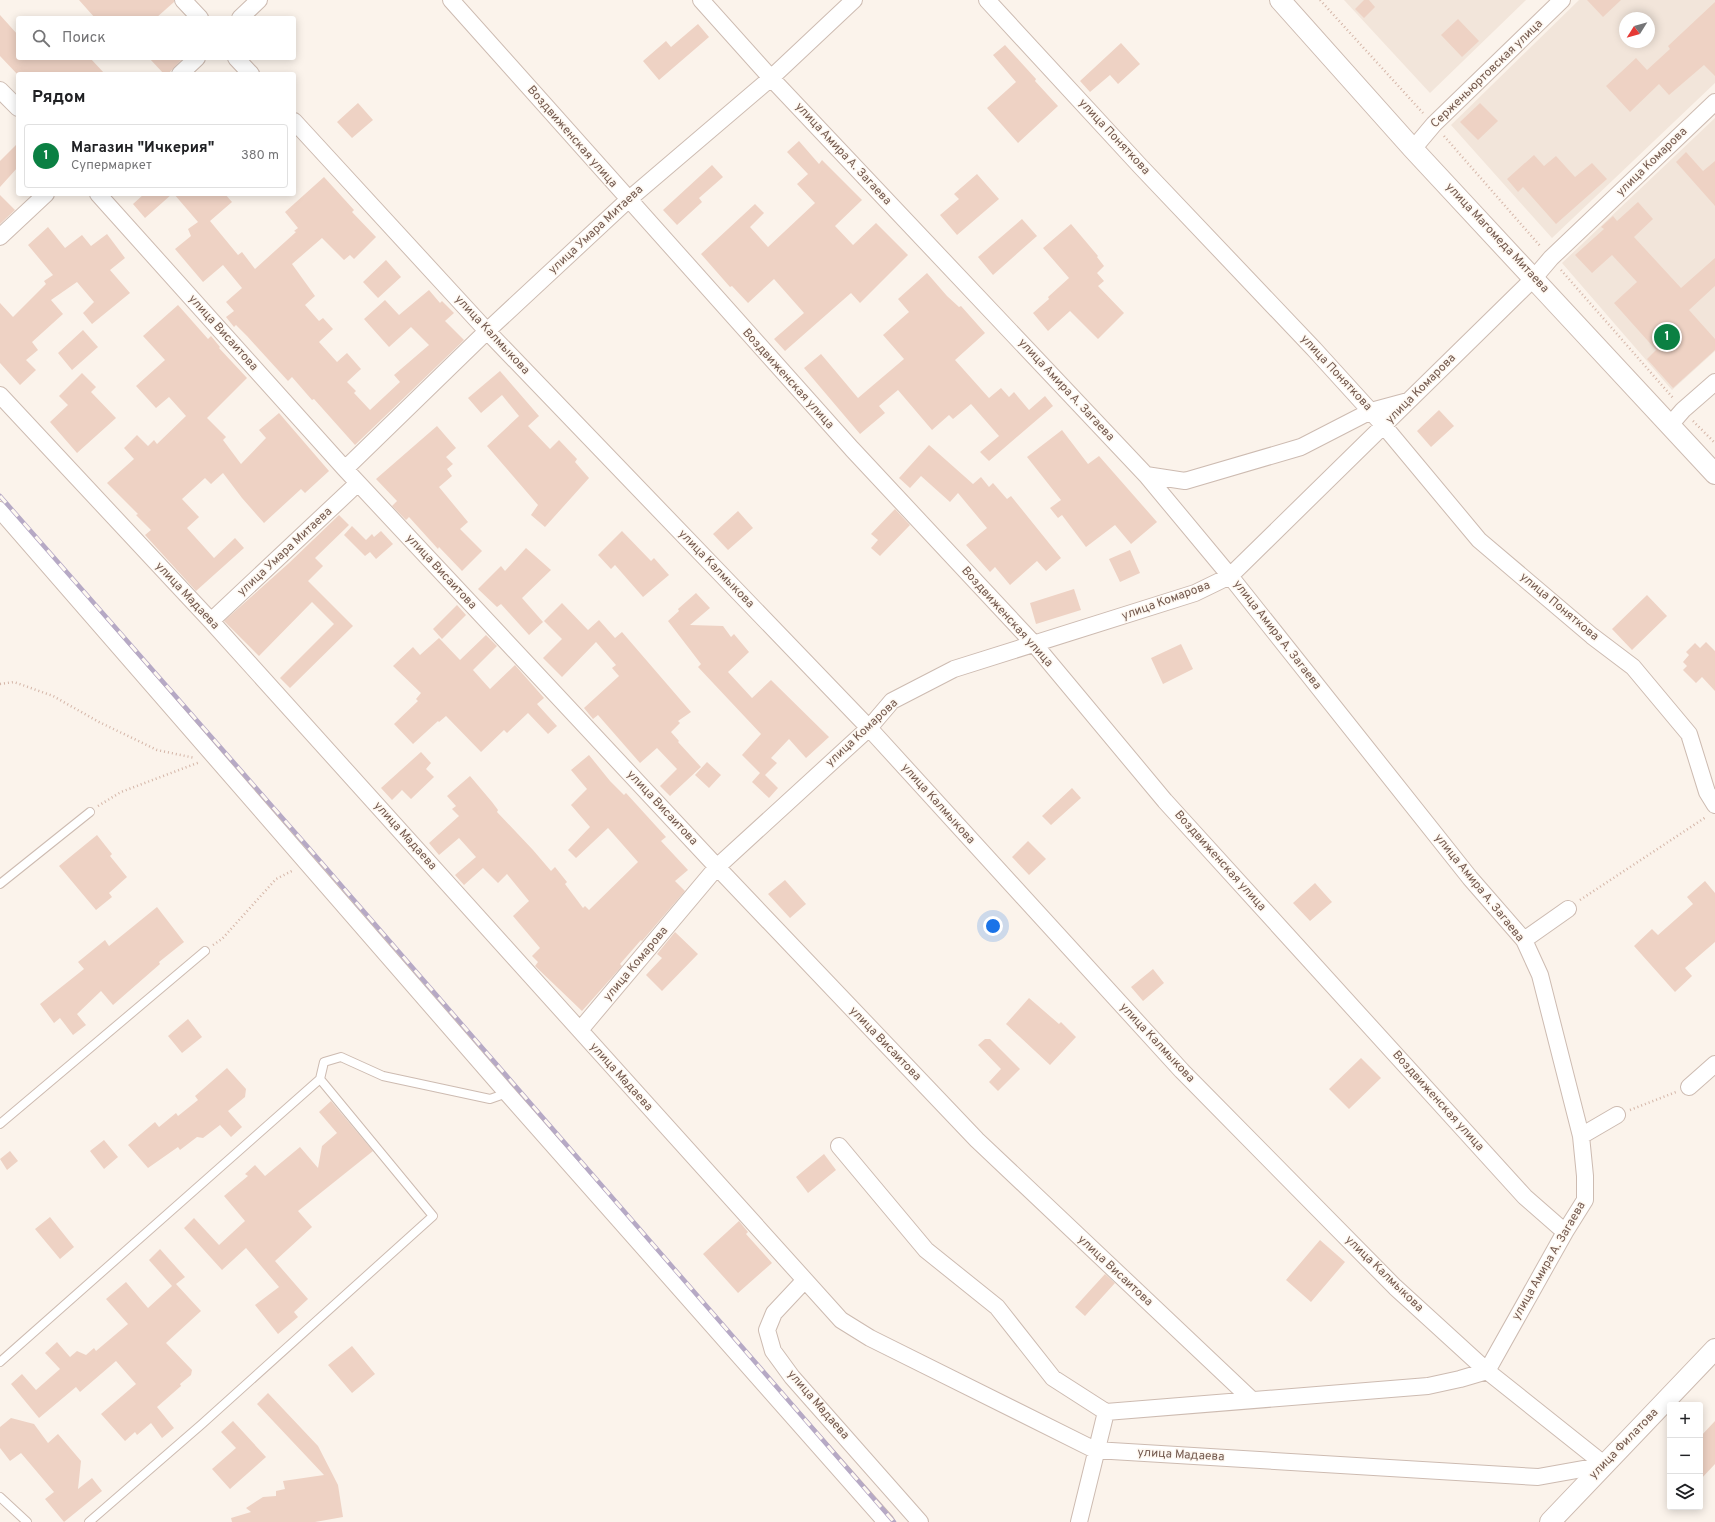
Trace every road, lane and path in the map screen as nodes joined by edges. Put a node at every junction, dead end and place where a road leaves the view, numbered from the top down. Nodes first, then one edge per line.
1 (184, 0) edge
2 (259, 0) edge
3 (451, 0) edge
4 (701, 0) edge
5 (854, 0) edge
6 (987, 0) edge
7 (1280, 0) edge
8 (1320, 0) edge
9 (1562, 0) edge
10 (198, 16) edge
11 (242, 16) edge
12 (195, 60) edge
13 (238, 60) edge
14 (182, 72) edge
15 (249, 72) edge
16 (771, 78) junction
17 (0, 90) edge
18 (1715, 102) edge
19 (16, 106) edge
20 (296, 123) edge
21 (1434, 124) junction
22 (1413, 149) junction
23 (44, 196) edge
24 (100, 196) edge
25 (628, 200) junction
26 (0, 236) edge
27 (1551, 258) junction
28 (1534, 278) junction
29 (487, 331) junction
30 (1715, 382) edge
31 (0, 395) edge
32 (1408, 401) junction
33 (1371, 411) junction
34 (1688, 415) junction
35 (1670, 425) junction
36 (1384, 426) junction
37 (1715, 443) edge
38 (345, 469) junction
39 (1715, 474) edge
40 (1146, 475) junction
41 (358, 483) junction
42 (0, 510) edge
43 (1230, 576) junction
44 (211, 621) junction
45 (1035, 645) junction
46 (0, 684) edge
47 (869, 728) junction
48 (1712, 810) edge
49 (90, 812) joint
50 (308, 863) junction
51 (717, 867) junction
52 (0, 884) edge
53 (1568, 909) joint
54 (1524, 940) junction
55 (205, 951) joint
56 (580, 1030) junction
57 (1715, 1064) edge
58 (320, 1079) junction
59 (1689, 1087) joint
60 (506, 1093) junction
61 (1617, 1115) joint
62 (0, 1124) edge
63 (1581, 1136) junction
64 (840, 1146) dead end
65 (1565, 1232) junction
66 (804, 1281) junction
67 (1715, 1349) edge
68 (0, 1362) edge
69 (1487, 1371) junction
70 (1251, 1399) junction
71 (1106, 1412) junction
72 (1095, 1450) junction
73 (1604, 1465) junction
74 (0, 1497) edge
75 (26, 1522) edge
76 (89, 1522) edge
77 (886, 1522) edge
78 (920, 1522) edge
79 (1079, 1522) edge
80 (1550, 1522) edge

1 - 10 street
2 - 11 street
3 - 25 street, Воздвиженская улица
4 - 16 street, улица Амира А. Загаева
5 - 16 street, улица Умара Митаева
6 - 33 street, улица Поняткова
7 - 22 street, улица Магомеда Митаева
8 - 21 path
9 - 21 street, Серженьюртовская улица
12 - 14 street
13 - 15 street
16 - 25 street, улица Умара Митаева
16 - 40 street, улица Амира А. Загаева
17 - 19 street
18 - 27 street, улица Комарова
20 - 29 street, улица Калмыкова
21 - 22 street, Серженьюртовская улица
21 - 27 path
22 - 28 street, улица Магомеда Митаева
23 - 26 street
24 - 38 street, улица Висаитова
25 - 29 street, улица Умара Митаева
25 - 45 street, Воздвиженская улица
27 - 28 street, улица Комарова
27 - 34 path
28 - 32 street, улица Комарова
28 - 35 street, улица Магомеда Митаева
29 - 38 street, улица Умара Митаева
29 - 47 street, улица Калмыкова
30 - 34 street
31 - 44 street, улица Мадаева
32 - 33 street
32 - 36 street, улица Комарова
33 - 36 street, улица Поняткова
33 - 40 street
34 - 35 street
34 - 37 path
35 - 39 street, улица Магомеда Митаева
36 - 43 street, улица Комарова
36 - 48 street, улица Поняткова
38 - 41 street, улица Висаитова
40 - 43 street, улица Амира А. Загаева
41 - 44 street, улица Умара Митаева
41 - 51 street, улица Висаитова
42 - 50 street
43 - 45 street, улица Комарова
43 - 54 street, улица Амира А. Загаева
44 - 56 street, улица Мадаева
45 - 47 street, улица Комарова
45 - 65 street, Воздвиженская улица
46 - 49 path
47 - 51 street, улица Комарова
47 - 69 street, улица Калмыкова
48 - 53 path
49 - 52 lane
50 - 55 path
50 - 60 street
51 - 56 street, улица Комарова
51 - 70 street, улица Висаитова
53 - 54 street
54 - 63 street, улица Амира А. Загаева
55 - 62 lane
56 - 66 street, улица Мадаева
57 - 59 street
58 - 60 lane
58 - 68 lane
58 - 76 lane
59 - 61 path
60 - 77 street
61 - 63 street
63 - 65 street, улица Амира А. Загаева
64 - 71 street
65 - 69 street, улица Амира А. Загаева
66 - 72 street, улица Мадаева
66 - 78 street, улица Мадаева
67 - 73 street, улица Филатова
69 - 70 street
69 - 73 street, улица Калмыкова
70 - 71 street
71 - 72 street
72 - 73 street, улица Мадаева
72 - 79 street
73 - 80 street, улица Филатова
74 - 75 lane

